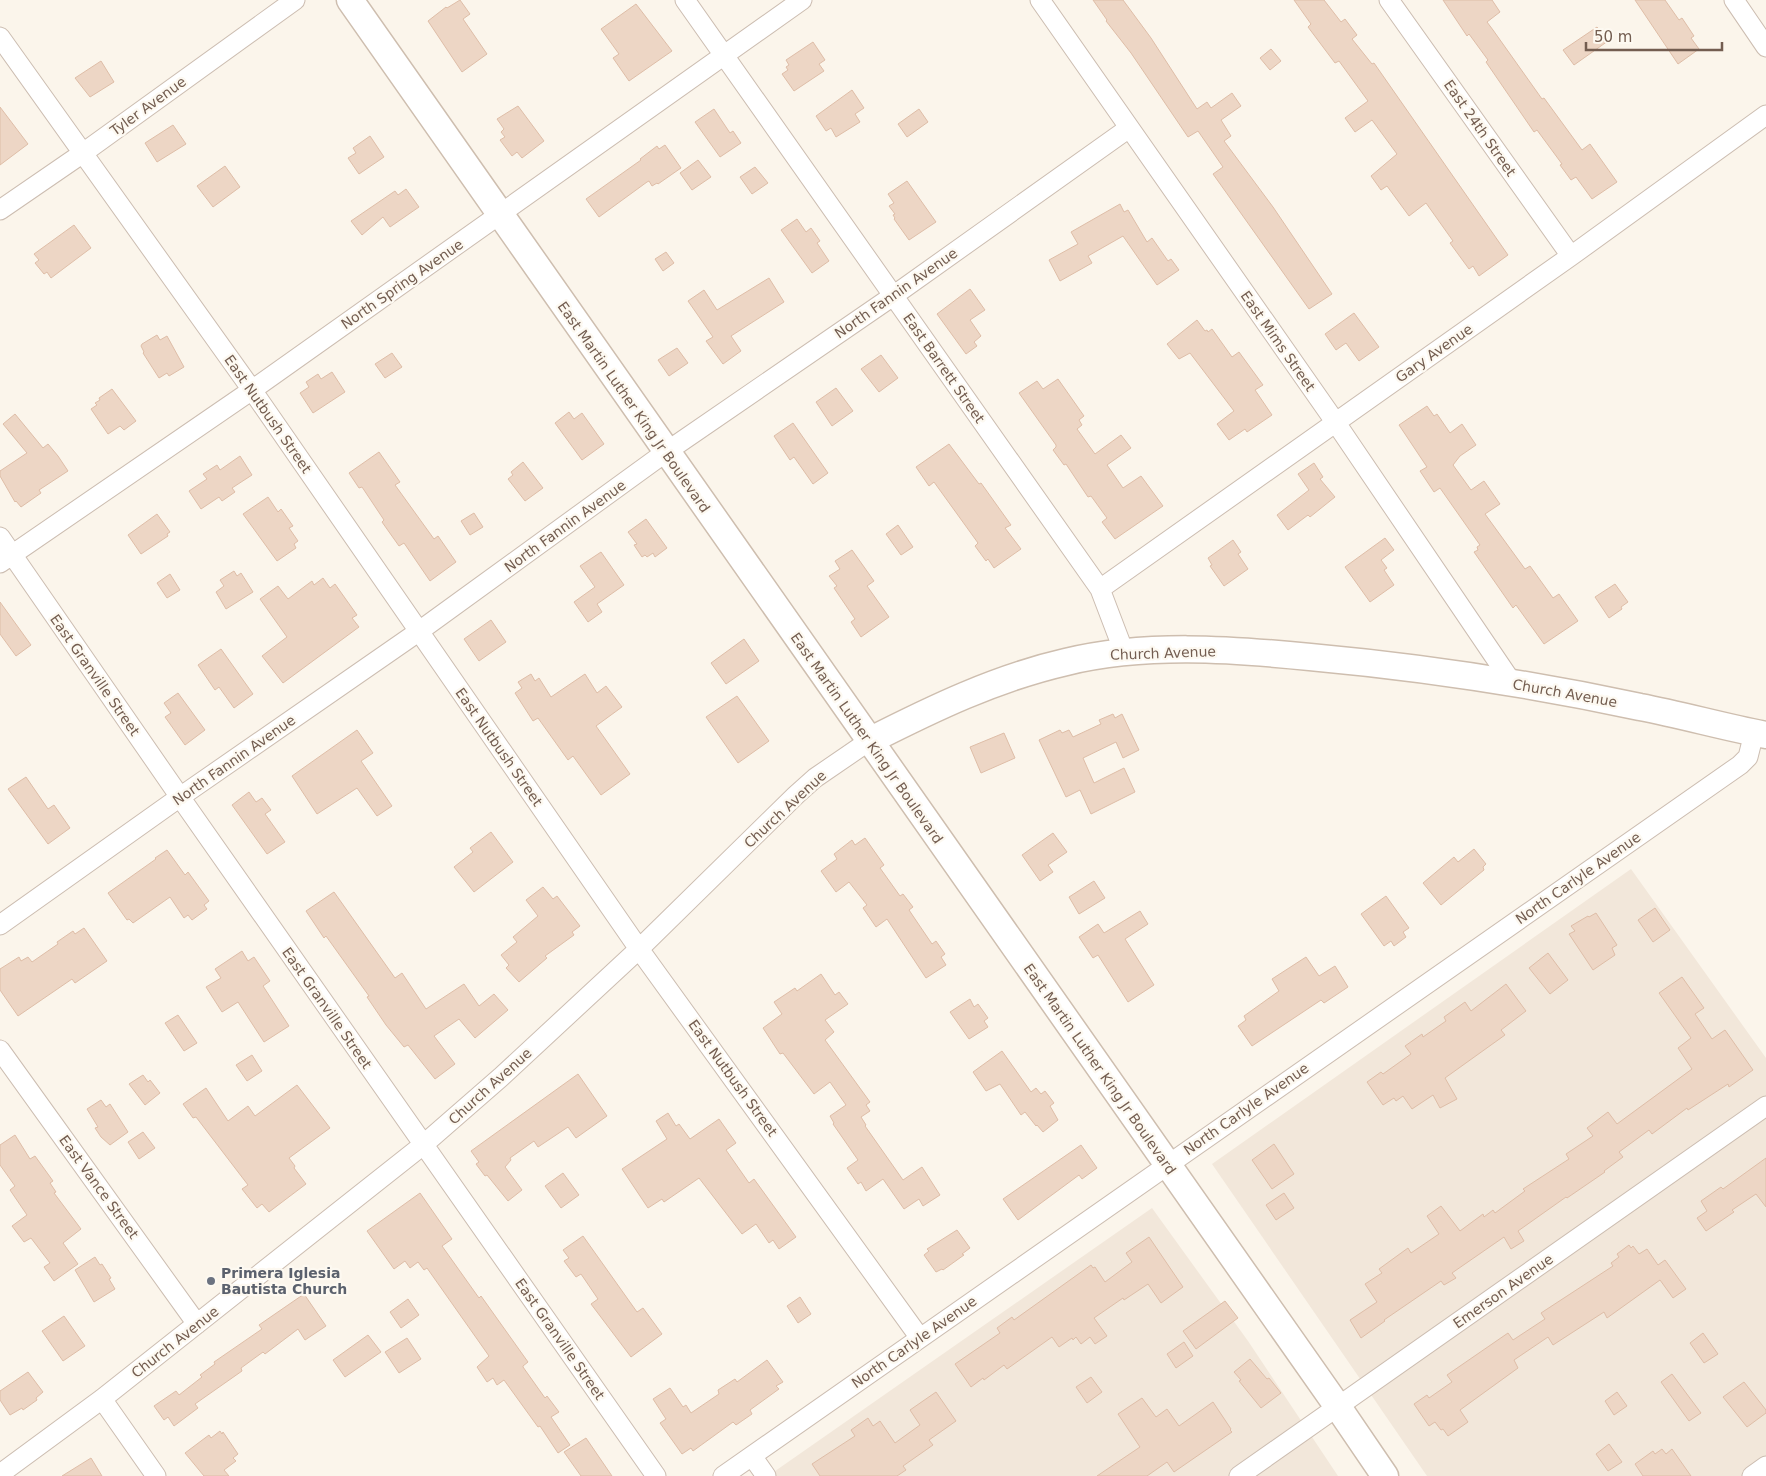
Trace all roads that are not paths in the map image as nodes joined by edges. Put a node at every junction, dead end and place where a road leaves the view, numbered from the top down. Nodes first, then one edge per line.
1 (295, 0) edge
2 (350, 0) edge
3 (686, 0) edge
4 (802, 0) edge
5 (1040, 0) edge
6 (1390, 0) edge
7 (1734, 0) edge
8 (0, 37) edge
9 (1766, 47) edge
10 (724, 55) junction
11 (1766, 115) edge
12 (1129, 128) junction
13 (83, 152) junction
14 (0, 210) edge
15 (500, 214) junction
16 (1571, 256) junction
17 (893, 296) junction
18 (252, 390) junction
19 (1336, 423) junction
20 (666, 452) junction
21 (0, 537) edge
22 (6, 559) edge
23 (1100, 589) junction
24 (418, 632) junction
25 (1124, 652) junction
26 (1513, 684) junction
27 (1760, 734) edge
28 (869, 740) junction
29 (180, 797) junction
30 (0, 925) edge
31 (639, 948) junction
32 (0, 1050) edge
33 (1766, 1106) edge
34 (423, 1145) junction
35 (1167, 1164) junction
36 (198, 1324) junction
37 (920, 1338) junction
38 (102, 1399) junction
39 (1338, 1407) junction
40 (752, 1456) junction
41 (1766, 1466) edge
42 (0, 1474) edge
43 (156, 1476) edge
44 (656, 1476) edge
45 (723, 1476) edge
46 (766, 1476) edge
47 (1239, 1476) edge
48 (1385, 1476) edge
49 (1752, 1476) edge

1 - 13 street, Tyler Avenue
2 - 15 main road, East Martin Luther King Jr Boulevard
3 - 10 street, East Barrett Street
4 - 10 street, North Spring Avenue
5 - 12 street, East Mims Street
6 - 16 street, East 24th Street
7 - 9 street
8 - 13 street, East Nutbush Street
10 - 15 street, North Spring Avenue
10 - 17 street, East Barrett Street
11 - 16 street, Gary Avenue
12 - 17 street, North Fannin Avenue
12 - 19 street, East Mims Street
13 - 14 street, Tyler Avenue
13 - 18 street, East Nutbush Street
15 - 18 street, North Spring Avenue
15 - 20 main road, East Martin Luther King Jr Boulevard
16 - 19 street, Gary Avenue
17 - 20 street, North Fannin Avenue
17 - 23 street, East Barrett Street
18 - 22 street, North Spring Avenue
18 - 24 street, East Nutbush Street
19 - 23 street, Gary Avenue
19 - 26 street, East Mims Street
20 - 24 street, North Fannin Avenue
20 - 28 main road, East Martin Luther King Jr Boulevard
21 - 22 street, East Granville Street
22 - 29 street, East Granville Street
23 - 25 street, East Barrett Street
24 - 29 street, North Fannin Avenue
24 - 31 street, East Nutbush Street
25 - 26 main road, Church Avenue
25 - 28 main road, Church Avenue
26 - 27 main road, Church Avenue
27 - 35 street, North Carlyle Avenue
28 - 31 street, Church Avenue
28 - 35 main road, East Martin Luther King Jr Boulevard
29 - 30 street, North Fannin Avenue
29 - 34 street, East Granville Street
31 - 34 street, Church Avenue
31 - 37 street, East Nutbush Street
32 - 36 street, East Vance Street
33 - 39 street, Emerson Avenue
34 - 36 street, Church Avenue
34 - 44 street, East Granville Street
35 - 37 street, North Carlyle Avenue
35 - 39 main road, East Martin Luther King Jr Boulevard
36 - 38 street, Church Avenue
37 - 40 street, North Carlyle Avenue
38 - 42 street, Church Avenue
38 - 43 street
39 - 47 street, Emerson Avenue
39 - 48 main road, East Martin Luther King Jr Boulevard
40 - 45 street, North Carlyle Avenue
40 - 46 street
41 - 49 street

